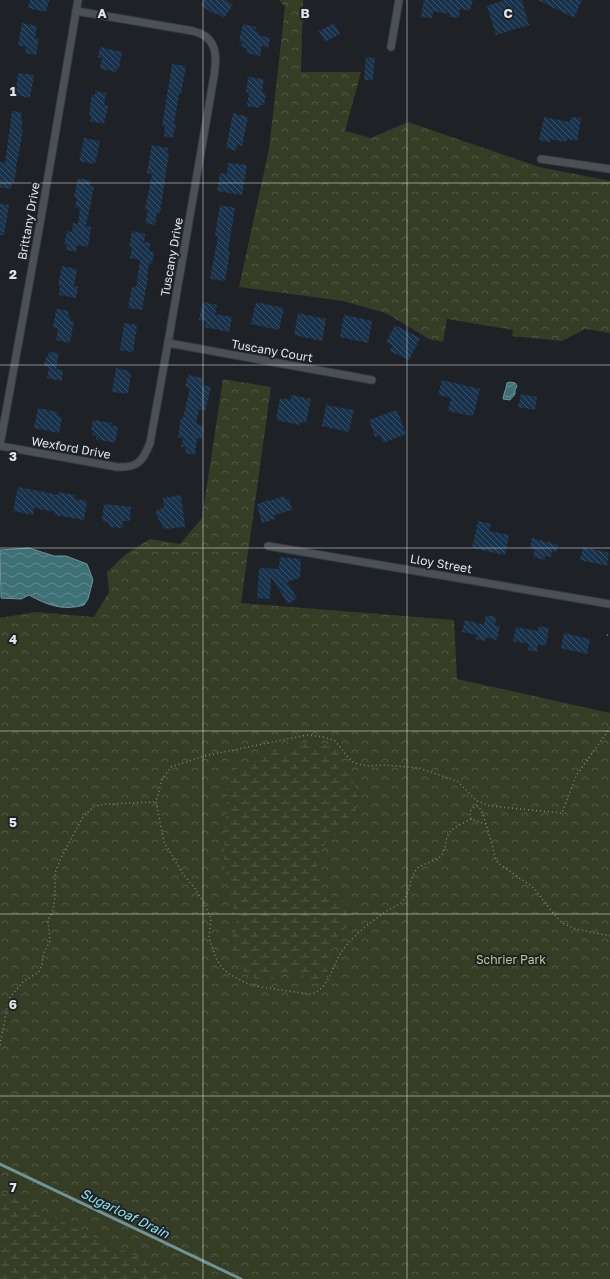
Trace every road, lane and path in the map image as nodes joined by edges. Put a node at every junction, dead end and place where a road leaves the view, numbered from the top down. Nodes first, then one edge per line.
1 (78, 0) edge
2 (399, 0) edge
3 (76, 11) junction
4 (391, 46) dead end
5 (541, 159) dead end
6 (610, 169) edge
7 (168, 344) junction
8 (372, 380) dead end
9 (0, 445) edge
10 (138, 464) joint
11 (268, 546) dead end
12 (610, 604) edge
13 (607, 635) dead end
14 (610, 636) edge
15 (610, 728) edge
16 (478, 801) junction
17 (156, 802) junction
18 (477, 806) junction
19 (471, 819) junction
20 (486, 824) junction
21 (610, 936) edge
22 (0, 1045) edge

1 - 3 street, Brittany Drive
2 - 4 street
3 - 7 street, Tuscany Drive
3 - 9 street, Brittany Drive
5 - 6 street
7 - 8 street, Tuscany Court
7 - 10 street, Tuscany Drive
9 - 10 street, Wexford Drive
11 - 12 street, Lloy Street
13 - 14 path
15 - 16 path
16 - 17 path
16 - 18 path
17 - 19 path
17 - 22 path
18 - 19 path
18 - 20 path
19 - 20 path
20 - 21 path

